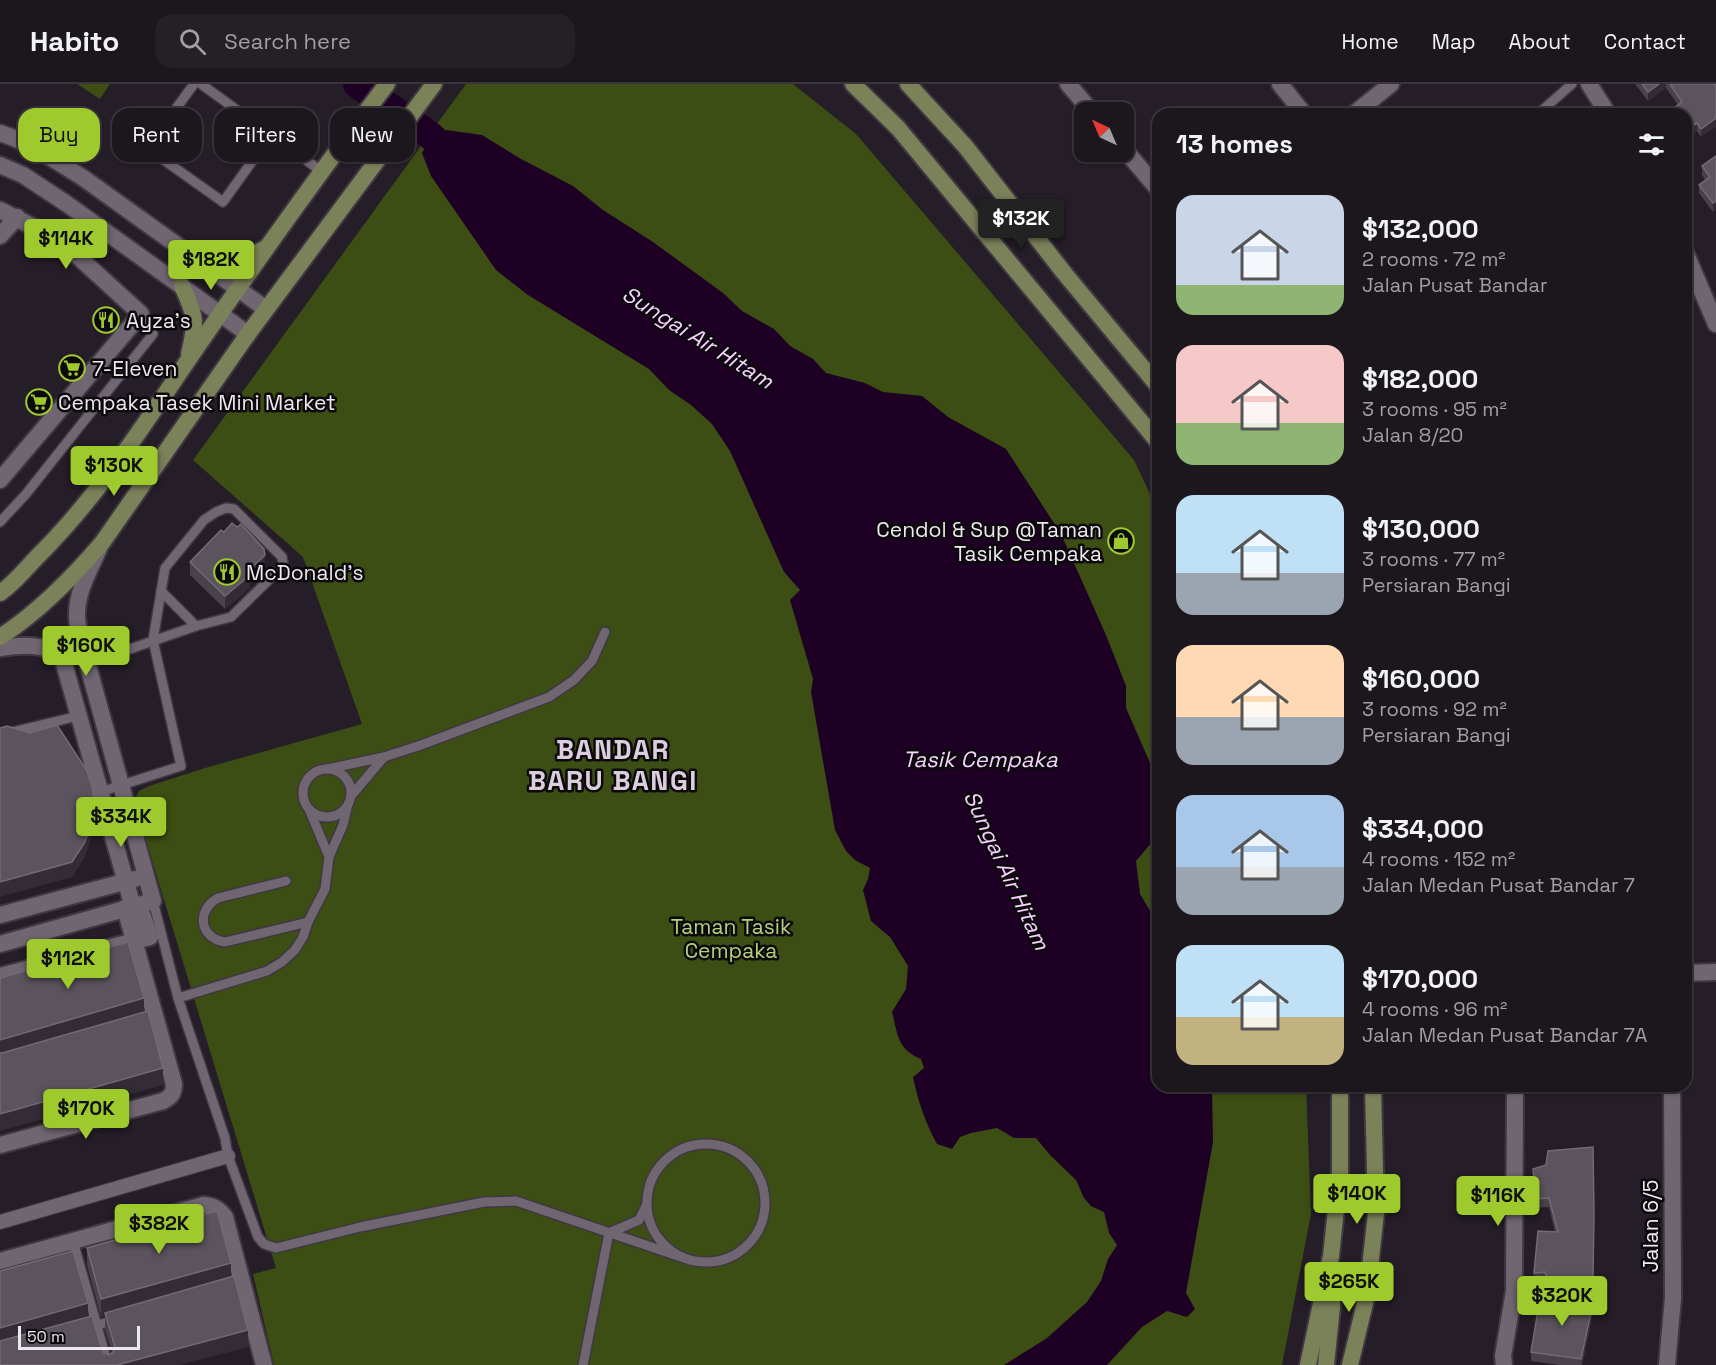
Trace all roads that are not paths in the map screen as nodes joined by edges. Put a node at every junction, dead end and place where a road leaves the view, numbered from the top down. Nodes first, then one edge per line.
1 (194, 84) edge
2 (201, 84) edge
3 (387, 84) edge
4 (434, 84) edge
5 (853, 84) edge
6 (909, 84) edge
7 (1068, 84) edge
8 (1280, 84) edge
9 (1391, 84) edge
10 (1572, 84) edge
11 (1589, 84) edge
12 (1083, 102) edge
13 (234, 108) edge
14 (1299, 108) edge
15 (1361, 108) edge
16 (1545, 108) edge
17 (1604, 108) edge
18 (0, 133) edge
19 (1134, 161) edge
20 (252, 162) edge
21 (308, 162) edge
22 (0, 165) edge
23 (321, 171) junction
24 (1152, 182) edge
25 (0, 210) edge
26 (17, 218) junction
27 (0, 236) edge
28 (267, 248) junction
29 (203, 264) junction
30 (1692, 268) edge
31 (182, 286) junction
32 (239, 289) junction
33 (267, 309) junction
34 (141, 314) junction
35 (220, 314) junction
36 (1716, 324) edge
37 (248, 334) junction
38 (186, 363) junction
39 (1152, 379) edge
40 (1152, 435) edge
41 (0, 480) edge
42 (0, 522) edge
43 (102, 543) junction
44 (161, 591) junction
45 (0, 593) edge
46 (196, 626) junction
47 (605, 632) dead end
48 (79, 633) junction
49 (0, 638) edge
50 (153, 640) junction
51 (0, 648) edge
52 (83, 652) junction
53 (63, 660) junction
54 (78, 716) junction
55 (0, 735) edge
56 (384, 757) junction
57 (327, 769) junction
58 (122, 786) junction
59 (100, 792) junction
60 (350, 800) junction
61 (308, 809) junction
62 (329, 857) junction
63 (146, 876) junction
64 (125, 881) junction
65 (286, 881) dead end
66 (137, 905) junction
67 (0, 915) edge
68 (308, 922) junction
69 (135, 941) junction
70 (0, 944) edge
71 (1716, 972) edge
72 (1692, 973) edge
73 (0, 976) edge
74 (178, 998) junction
75 (1340, 1092) edge
76 (1373, 1092) edge
77 (1515, 1092) edge
78 (1672, 1092) edge
79 (0, 1145) edge
80 (228, 1156) junction
81 (647, 1205) junction
82 (0, 1222) edge
83 (609, 1233) junction
84 (73, 1241) junction
85 (1331, 1256) junction
86 (681, 1257) junction
87 (0, 1261) edge
88 (130, 1316) edge
89 (97, 1325) junction
90 (75, 1331) edge
91 (260, 1364) edge
92 (1350, 1364) edge
93 (108, 1365) edge
94 (583, 1365) edge
95 (1308, 1365) edge
96 (1326, 1365) edge
97 (1504, 1365) edge
98 (1667, 1365) edge

1 - 20 lane
2 - 13 lane
3 - 23 main road
4 - 33 main road
5 - 40 main road
6 - 39 main road
7 - 12 street
8 - 14 street
9 - 15 street
10 - 16 lane
11 - 17 street
18 - 29 street
19 - 24 street
21 - 23 lane
22 - 31 street
23 - 28 main road
25 - 26 street
26 - 27 street
26 - 34 street
28 - 29 main road
28 - 32 main road
29 - 32 street
30 - 36 street
31 - 35 street
31 - 38 main road
32 - 33 street
32 - 35 main road
33 - 37 main road
34 - 41 street
34 - 42 lane
35 - 37 street
35 - 38 main road
37 - 43 main road
38 - 45 main road
43 - 48 street
43 - 49 main road
44 - 46 lane
44 - 46 lane
44 - 50 lane
46 - 50 lane
47 - 56 lane
48 - 50 lane
48 - 52 street
50 - 58 lane
51 - 53 street
52 - 53 street
52 - 58 street
53 - 54 street
54 - 55 lane
54 - 59 street
56 - 57 lane
56 - 60 lane
57 - 60 lane
57 - 61 lane
58 - 59 lane
58 - 63 street
59 - 64 street
60 - 61 lane
60 - 62 lane
61 - 62 lane
62 - 68 lane
63 - 64 street
63 - 66 street
64 - 66 street
64 - 67 street
65 - 68 lane
66 - 69 street
66 - 70 street
66 - 74 lane
68 - 74 lane
69 - 73 street
69 - 79 street
71 - 72 street
74 - 80 lane
75 - 85 main road
76 - 92 main road
77 - 97 street
78 - 98 street, Jalan 6/5
80 - 82 street
80 - 83 lane
81 - 83 lane
81 - 86 lane
81 - 86 lane
83 - 86 lane
83 - 94 lane
84 - 87 street
84 - 89 lane
84 - 91 street
85 - 95 main road
85 - 96 main road
88 - 89 lane
89 - 90 lane
89 - 93 lane

